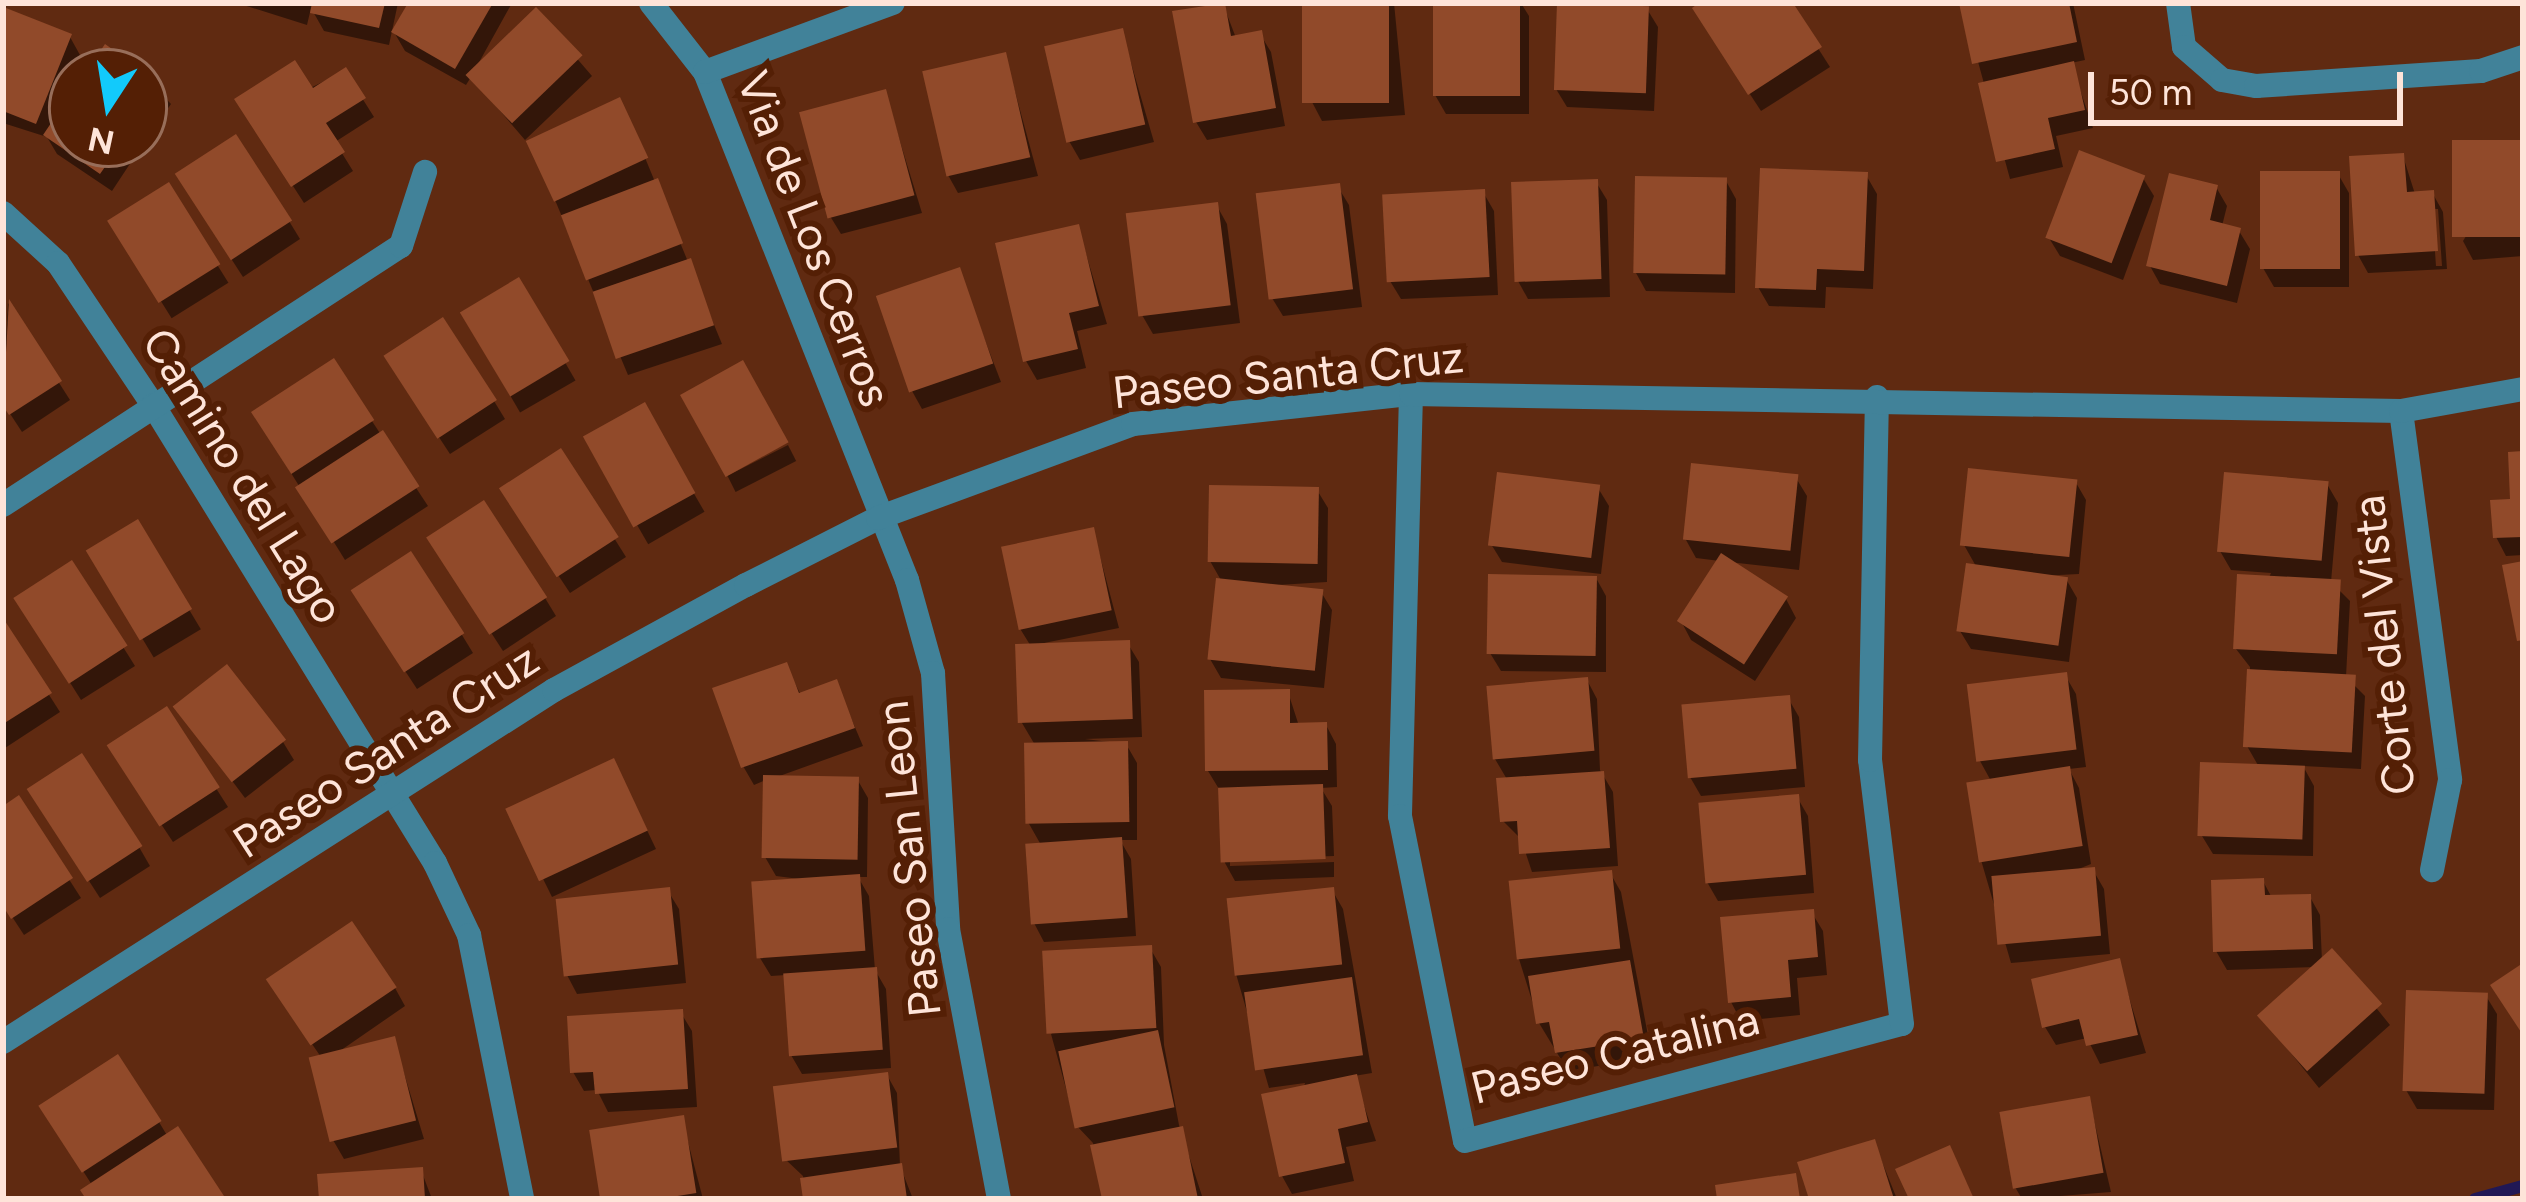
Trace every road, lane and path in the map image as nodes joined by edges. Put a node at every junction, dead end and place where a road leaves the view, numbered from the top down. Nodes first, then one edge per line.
1 (651, 3) edge
2 (893, 3) edge
3 (2177, 3) edge
4 (2523, 56) edge
5 (705, 72) junction
6 (425, 172) dead end
7 (3, 213) edge
8 (2523, 388) edge
9 (1411, 394) junction
10 (1877, 397) junction
11 (153, 405) junction
12 (2401, 411) junction
13 (3, 505) edge
14 (878, 518) junction
15 (391, 800) junction
16 (2432, 870) dead end
17 (3, 1042) edge
18 (522, 1199) edge
19 (999, 1199) edge

1 - 5 street, Via de Los Cerros
2 - 5 street
3 - 4 street
5 - 14 street, Via de Los Cerros
6 - 11 street
7 - 11 street, Camino del Lago
8 - 12 street, Paseo Santa Cruz
9 - 10 street, Paseo Santa Cruz
9 - 10 street, Paseo Catalina
9 - 14 street, Paseo Santa Cruz
10 - 12 street, Paseo Santa Cruz
11 - 13 street
11 - 15 street, Camino del Lago
12 - 16 street, Corte del Vista
14 - 15 street, Paseo Santa Cruz
14 - 19 street, Paseo San Leon
15 - 17 street, Paseo Santa Cruz
15 - 18 street

